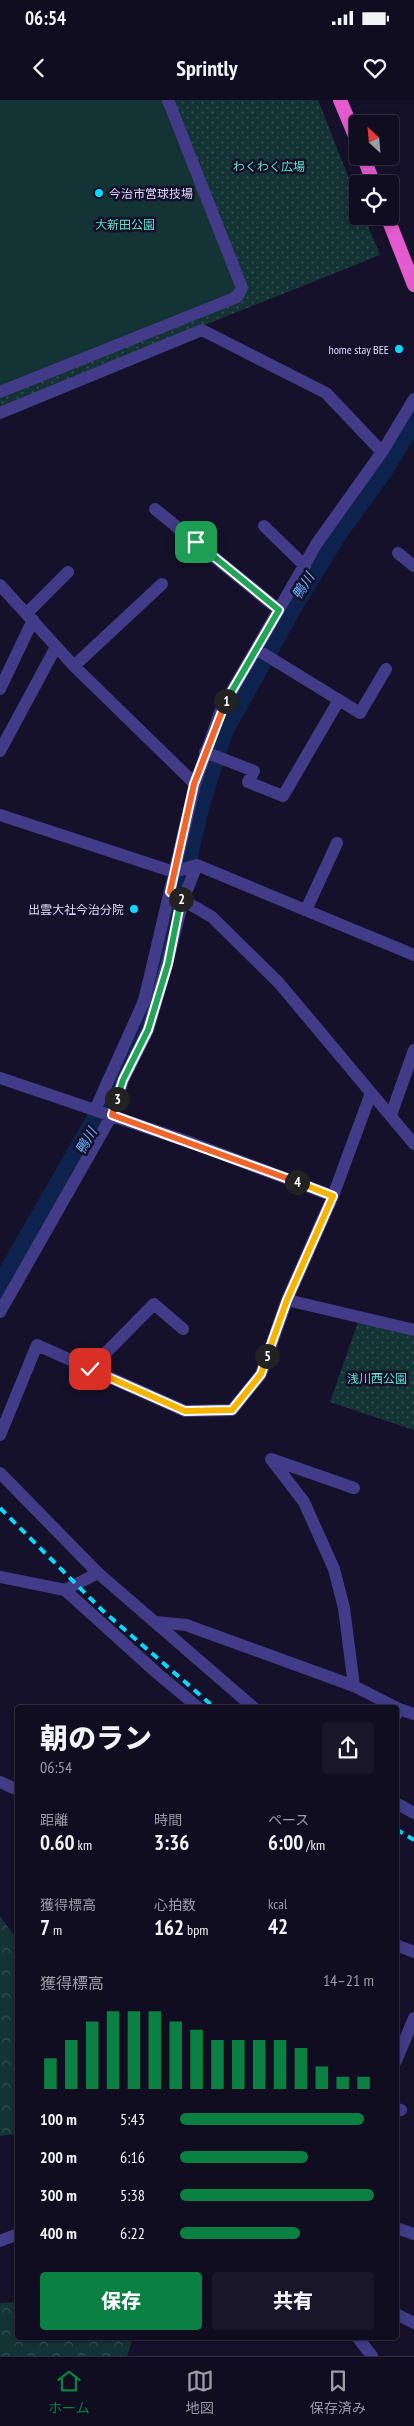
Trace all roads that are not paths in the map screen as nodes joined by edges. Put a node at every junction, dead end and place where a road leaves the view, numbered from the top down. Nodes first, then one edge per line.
1 (168, 100) edge
2 (340, 100) edge
3 (349, 122) edge
4 (390, 225) edge
5 (414, 286) edge
6 (0, 392) edge
7 (414, 399) edge
8 (0, 413) edge
9 (382, 452) junction
10 (155, 509) dead end
11 (264, 526) dead end
12 (398, 553) dead end
13 (305, 566) junction
14 (414, 566) edge
15 (68, 572) dead end
16 (162, 584) dead end
17 (0, 586) edge
18 (279, 610) junction
19 (30, 616) junction
20 (56, 646) junction
21 (256, 649) junction
22 (74, 666) junction
23 (386, 669) dead end
24 (0, 689) edge
25 (339, 700) junction
26 (0, 751) edge
27 (205, 752) junction
28 (194, 784) junction
29 (0, 815) edge
30 (337, 843) dead end
31 (197, 865) junction
32 (174, 872) junction
33 (170, 892) junction
34 (183, 900) junction
35 (306, 910) junction
36 (414, 955) edge
37 (414, 1050) edge
38 (0, 1078) edge
39 (371, 1093) junction
40 (95, 1110) junction
41 (112, 1115) junction
42 (391, 1115) junction
43 (414, 1144) edge
44 (333, 1196) junction
45 (287, 1300) junction
46 (0, 1312) edge
47 (183, 1329) dead end
48 (414, 1330) edge
49 (90, 1369) junction
50 (0, 1435) edge
51 (0, 1473) edge
52 (354, 1488) dead end
53 (98, 1573) junction
54 (0, 1576) edge
55 (65, 1590) junction
56 (156, 1622) junction
57 (354, 1686) junction
58 (195, 1705) edge
59 (251, 1705) edge
60 (386, 1705) edge
61 (399, 1712) edge
62 (414, 1714) edge
63 (0, 1782) edge
64 (15, 1789) edge
65 (399, 1805) edge
66 (414, 1813) edge
67 (399, 1946) edge
68 (414, 1952) edge
69 (414, 2018) edge
70 (399, 2054) edge
71 (399, 2229) edge
72 (414, 2234) edge
73 (15, 2235) edge
74 (0, 2242) edge
75 (399, 2316) edge
76 (414, 2323) edge
77 (360, 2340) edge
78 (372, 2356) edge

1 - 6 street
2 - 3 highway
4 - 5 highway
7 - 9 street
8 - 9 street
9 - 13 street
10 - 18 street
11 - 13 street
12 - 14 street
13 - 18 street
15 - 19 street
16 - 22 street
17 - 19 street
18 - 21 street
19 - 20 street
19 - 24 street
20 - 22 street
20 - 26 street
21 - 25 street
21 - 27 street
22 - 28 street
23 - 25 street
25 - 27 street
27 - 28 street
28 - 32 street
29 - 32 street
30 - 35 street
31 - 32 street
31 - 34 street
31 - 35 street
32 - 33 street
33 - 34 street
33 - 40 street
34 - 39 street
34 - 41 street
35 - 36 street
37 - 42 street
38 - 40 street
39 - 42 street
39 - 44 street
40 - 41 street
41 - 44 street
41 - 46 street
42 - 43 street
44 - 45 street
45 - 48 street
45 - 49 street
47 - 49 street
49 - 50 street
51 - 53 street
52 - 57 street
53 - 55 street
53 - 56 street
54 - 55 street
55 - 58 street
56 - 57 street
56 - 59 street
57 - 60 street
61 - 62 street
63 - 64 street
65 - 66 street
67 - 68 street
69 - 70 street
71 - 72 street
73 - 74 street
75 - 76 street
77 - 78 street

